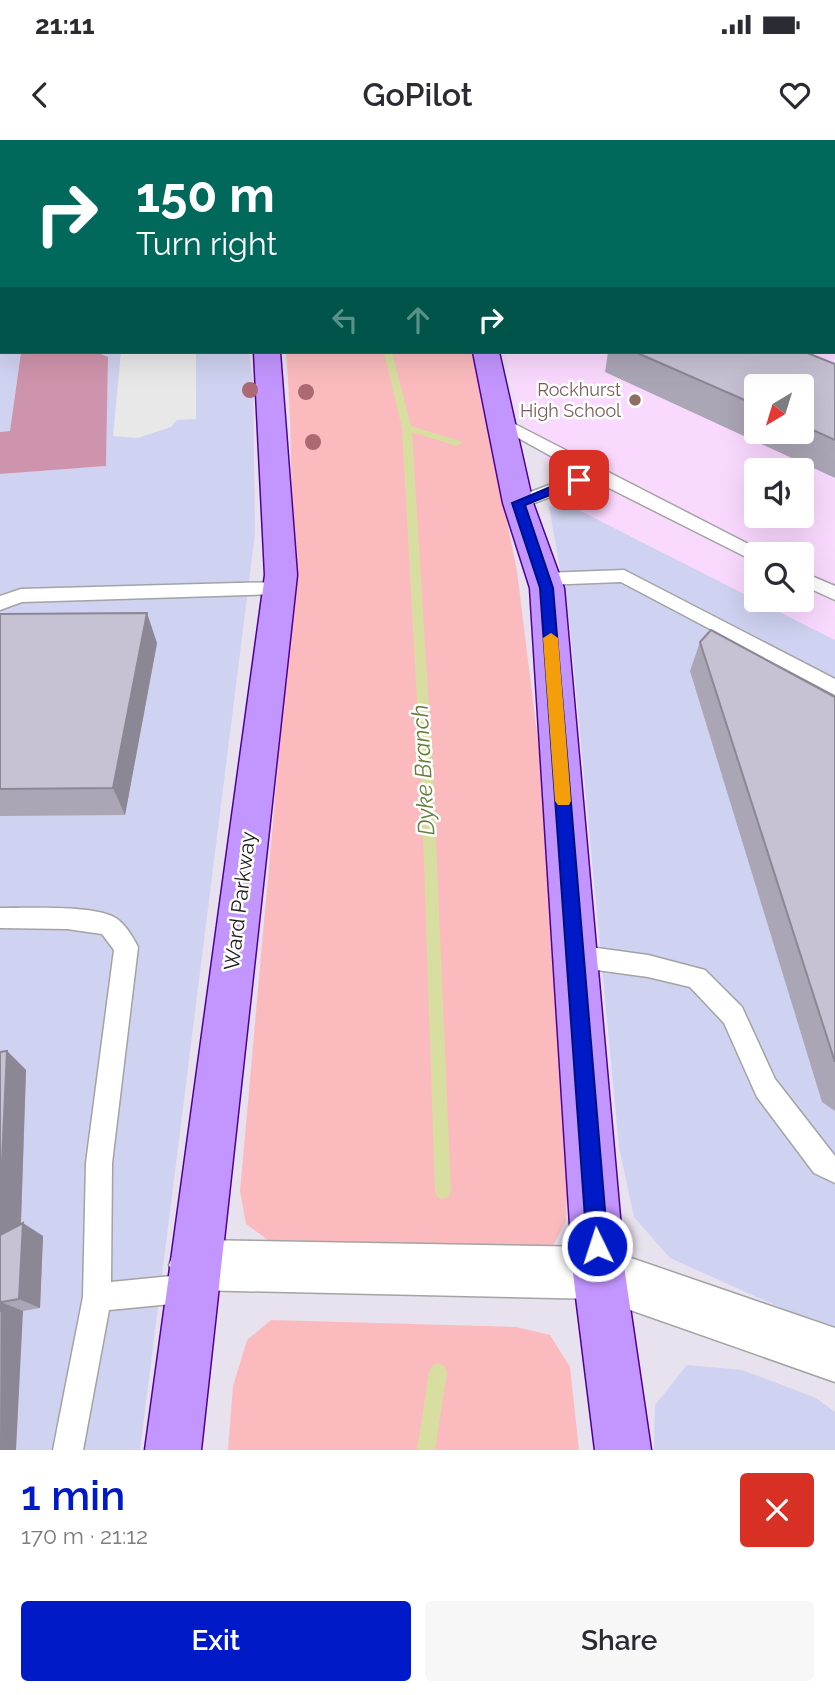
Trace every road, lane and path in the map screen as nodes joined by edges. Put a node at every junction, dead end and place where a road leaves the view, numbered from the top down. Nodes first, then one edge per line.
1 (267, 354) edge
2 (486, 354) edge
3 (499, 421) junction
4 (609, 481) junction
5 (518, 503) junction
6 (744, 549) edge
7 (544, 579) junction
8 (814, 584) edge
9 (279, 588) junction
10 (835, 594) edge
11 (0, 603) edge
12 (835, 688) edge
13 (0, 918) edge
14 (575, 956) junction
15 (835, 1170) edge
16 (599, 1273) junction
17 (193, 1277) junction
18 (97, 1297) junction
19 (835, 1355) edge
20 (68, 1450) edge
21 (173, 1450) edge
22 (623, 1450) edge

1 - 9 main road, Ward Parkway
2 - 3 main road
3 - 4 lane
3 - 5 main road
4 - 5 lane
4 - 6 lane
5 - 7 main road
7 - 12 lane
7 - 14 main road
8 - 10 lane
9 - 11 lane
9 - 17 main road, Ward Parkway
13 - 18 lane
14 - 15 lane
14 - 16 main road
16 - 17 street
16 - 19 street
16 - 22 main road
17 - 18 lane
17 - 21 main road, Ward Parkway
18 - 20 lane

